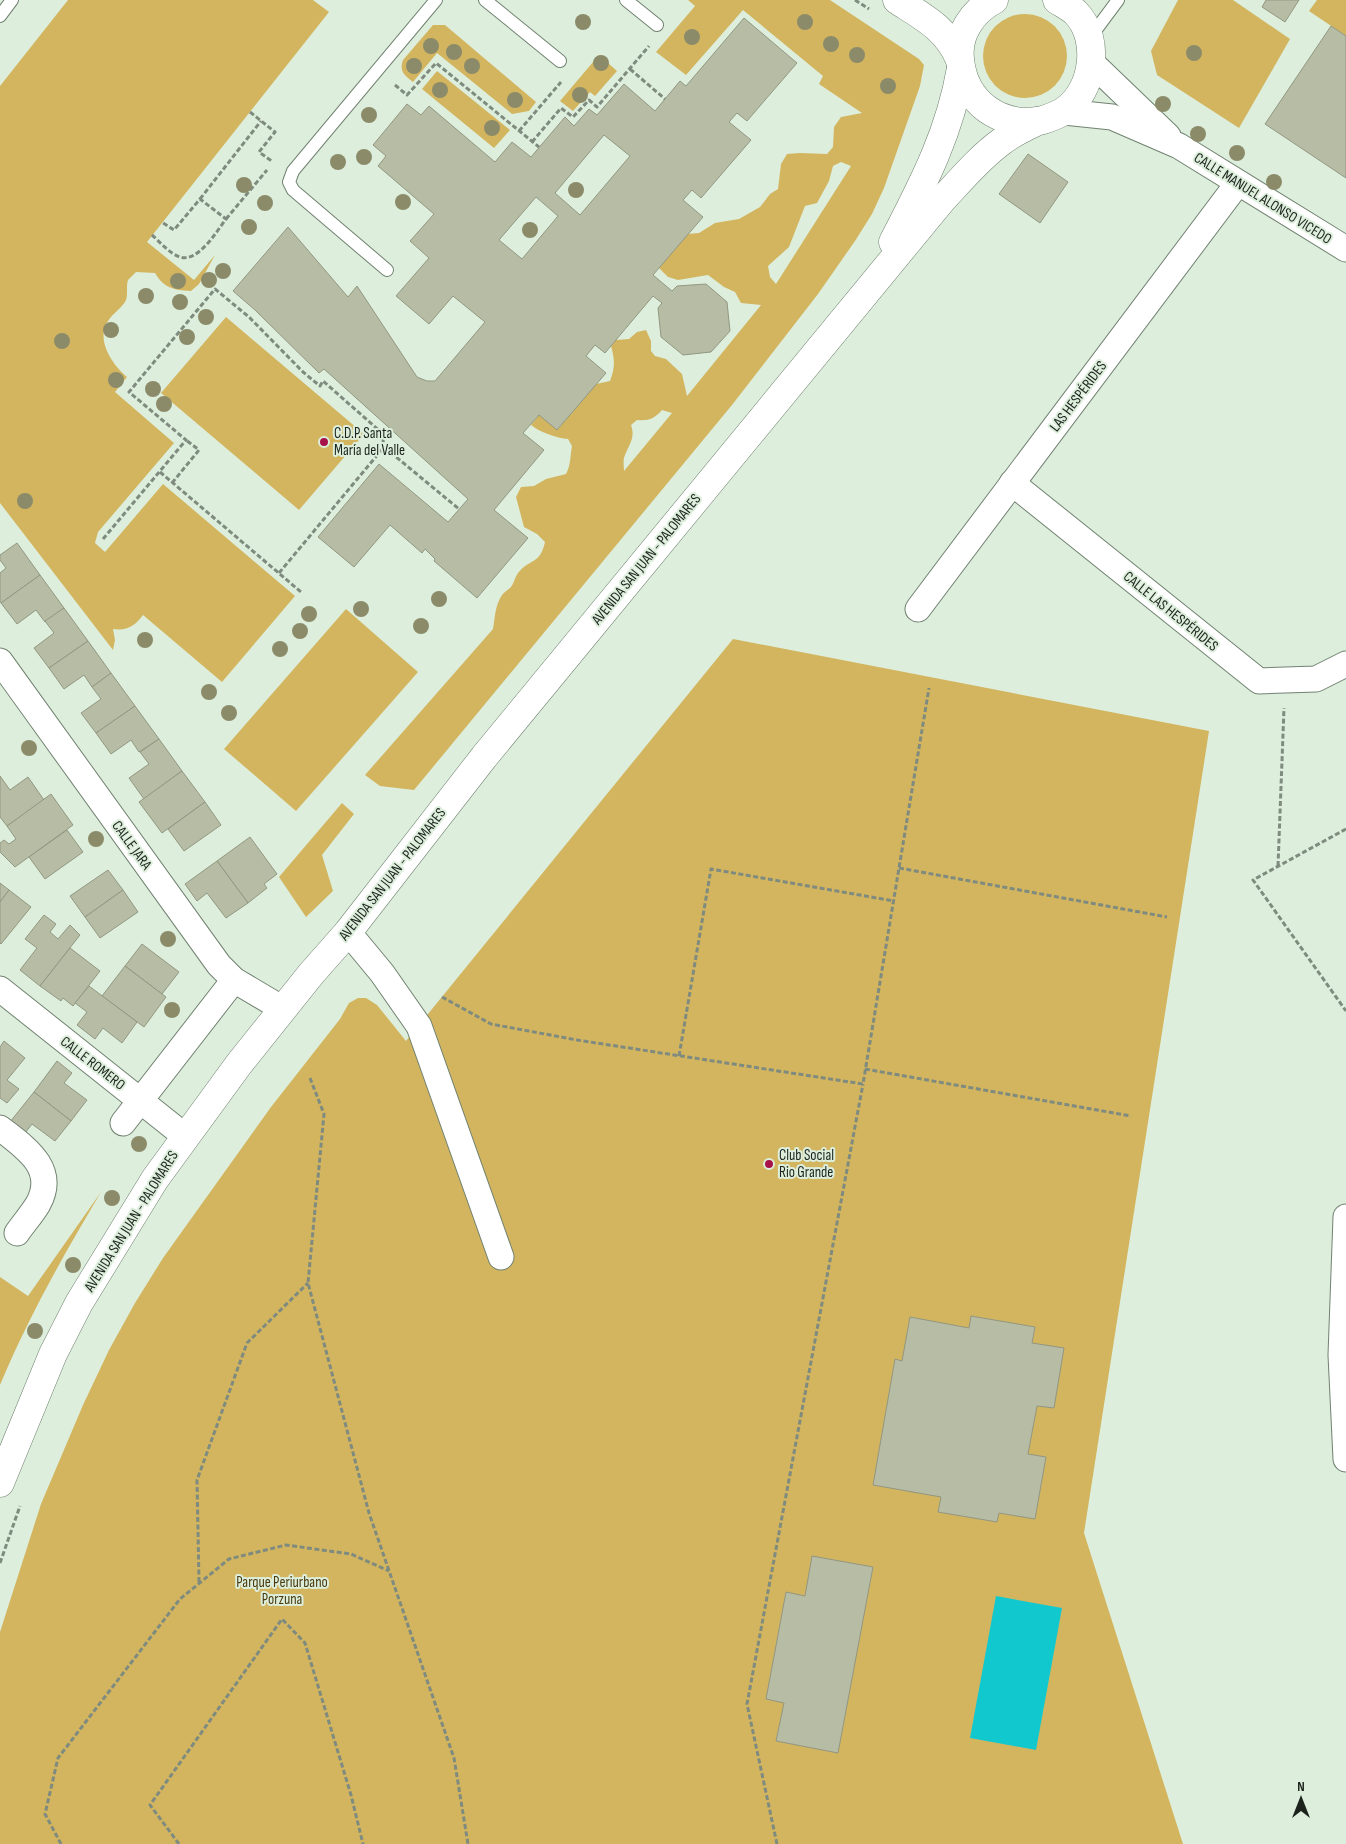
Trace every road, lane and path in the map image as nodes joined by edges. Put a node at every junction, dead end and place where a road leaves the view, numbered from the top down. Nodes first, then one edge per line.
1 (12, 0) edge
2 (436, 0) edge
3 (485, 0) edge
4 (626, 0) edge
5 (855, 0) edge
6 (897, 0) edge
7 (994, 0) edge
8 (1118, 0) edge
9 (1071, 4) edge
10 (870, 10) dead end
11 (0, 16) edge
12 (657, 26) joint
13 (1091, 51) junction
14 (560, 61) joint
15 (960, 63) junction
16 (630, 68) junction
17 (377, 70) junction
18 (665, 99) dead end
19 (250, 112) dead end
20 (1064, 112) junction
21 (261, 121) junction
22 (1038, 121) junction
23 (519, 131) junction
24 (532, 142) junction
25 (1179, 146) junction
26 (539, 147) dead end
27 (273, 163) junction
28 (293, 171) junction
29 (1238, 183) junction
30 (200, 199) junction
31 (226, 219) junction
32 (162, 222) dead end
33 (152, 235) dead end
34 (1346, 250) edge
35 (387, 270) dead end
36 (852, 309) junction
37 (186, 440) junction
38 (384, 447) junction
39 (160, 472) junction
40 (172, 483) junction
41 (1012, 483) junction
42 (459, 509) dead end
43 (103, 540) dead end
44 (279, 573) junction
45 (301, 592) dead end
46 (918, 609) dead end
47 (0, 661) edge
48 (1346, 664) edge
49 (1285, 680) junction
50 (929, 688) dead end
51 (1346, 829) edge
52 (1278, 866) junction
53 (899, 868) junction
54 (894, 900) junction
55 (1167, 917) dead end
56 (348, 932) junction
57 (234, 980) junction
58 (0, 989) edge
59 (442, 997) dead end
60 (283, 1009) junction
61 (1346, 1011) edge
62 (679, 1056) junction
63 (865, 1069) junction
64 (310, 1078) dead end
65 (863, 1084) junction
66 (140, 1101) junction
67 (1131, 1116) dead end
68 (123, 1123) dead end
69 (0, 1128) edge
70 (186, 1137) junction
71 (1346, 1217) edge
72 (17, 1233) dead end
73 (501, 1257) dead end
74 (308, 1283) junction
75 (1346, 1459) edge
76 (0, 1483) edge
77 (22, 1500) dead end
78 (0, 1563) edge
79 (389, 1571) junction
80 (200, 1583) junction
81 (61, 1844) edge
82 (178, 1844) edge
83 (362, 1844) edge
84 (468, 1844) edge
85 (777, 1844) edge

1 - 11 lane
2 - 17 lane
3 - 14 lane
4 - 12 lane
5 - 10 path
6 - 15 street
7 - 15 street
8 - 13 lane
9 - 13 street
12 - 16 path
13 - 20 street
13 - 25 street, CALLE MANUEL ALONSO VICEDO
14 - 23 path
15 - 22 street
15 - 36 street
16 - 18 path
16 - 24 path
17 - 23 path
17 - 28 lane
19 - 21 path
20 - 22 street
20 - 25 street, CALLE MANUEL ALONSO VICEDO
21 - 27 path
21 - 30 path
22 - 36 street
23 - 24 path
24 - 26 path
25 - 29 street, CALLE MANUEL ALONSO VICEDO
27 - 28 path
27 - 31 path
28 - 35 lane
29 - 34 street, CALLE MANUEL ALONSO VICEDO
29 - 41 street, LAS HESPÉRIDES
30 - 31 path
30 - 32 path
31 - 33 path
36 - 56 street, AVENIDA SAN JUAN - PALOMARES
37 - 38 path
37 - 39 path
37 - 40 path
38 - 42 path
38 - 44 path
39 - 40 path
39 - 43 path
40 - 44 path
41 - 46 street, LAS HESPÉRIDES
41 - 49 street, CALLE LAS HESPÉRIDES
44 - 45 path
47 - 57 street, CALLE JARA
48 - 49 street, CALLE LAS HESPÉRIDES
49 - 52 path
50 - 53 path
51 - 52 path
52 - 61 path
53 - 54 path
53 - 55 path
54 - 62 path
54 - 63 path
56 - 60 street, AVENIDA SAN JUAN - PALOMARES
56 - 73 street
57 - 60 street, CALLE JARA
57 - 66 street
58 - 66 street, CALLE ROMERO
59 - 62 path
60 - 70 street, AVENIDA SAN JUAN - PALOMARES
62 - 65 path
63 - 65 path
63 - 67 path
64 - 74 path
65 - 85 path
66 - 68 street
66 - 70 street, CALLE ROMERO
69 - 72 street
70 - 76 street, AVENIDA SAN JUAN - PALOMARES
71 - 75 street
74 - 79 path
74 - 80 path
77 - 78 path
79 - 80 path
79 - 84 path
80 - 81 path
82 - 83 path

